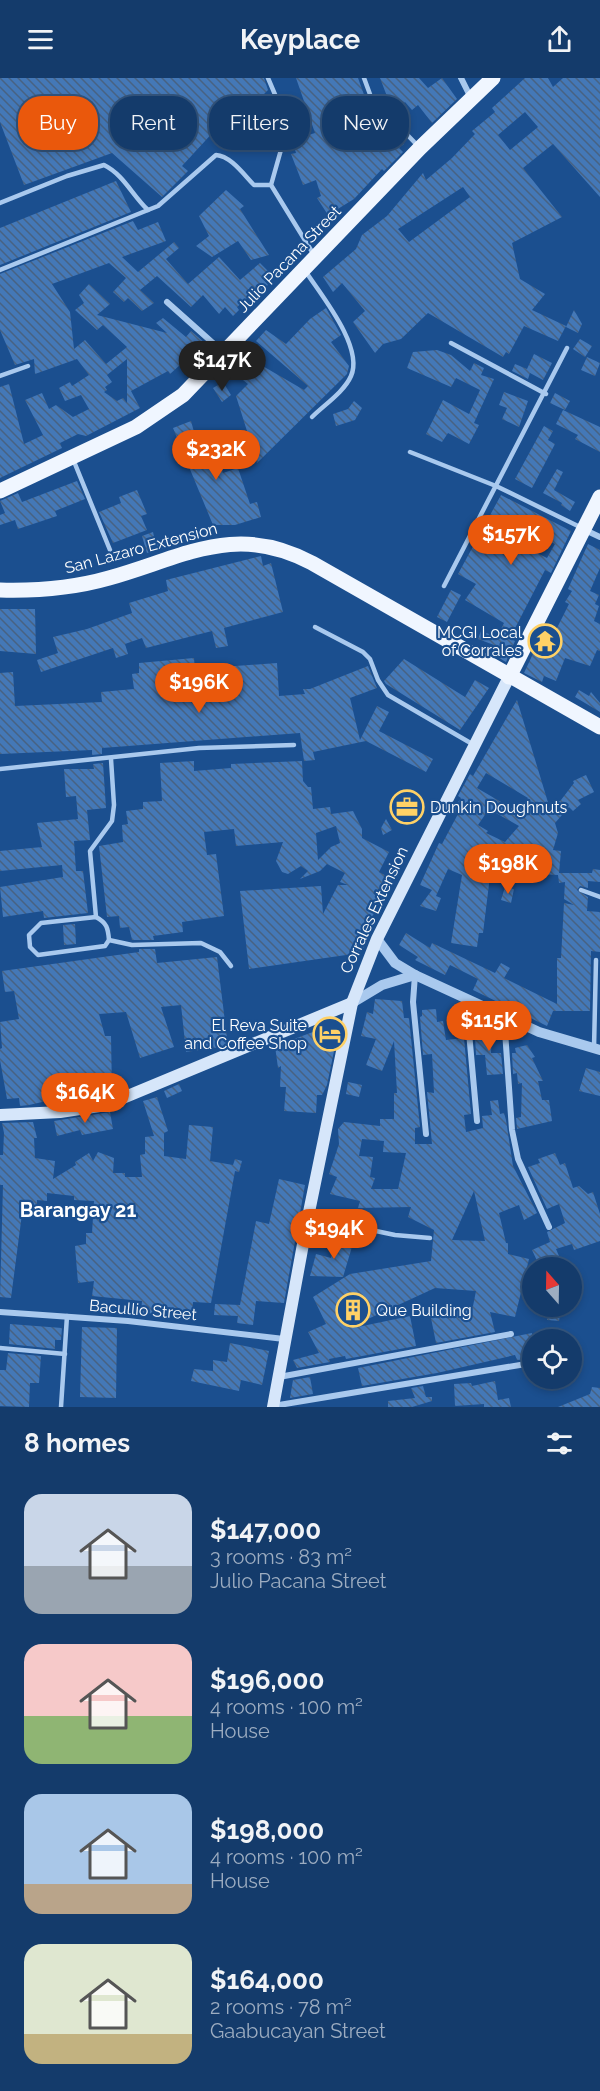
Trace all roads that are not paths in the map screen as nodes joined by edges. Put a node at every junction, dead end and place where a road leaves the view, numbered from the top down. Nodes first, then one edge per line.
1 (268, 78) edge
2 (364, 78) edge
3 (461, 78) edge
4 (493, 78) edge
5 (471, 98) junction
6 (420, 148) junction
7 (271, 185) junction
8 (0, 203) edge
9 (148, 210) junction
10 (316, 257) junction
11 (304, 269) junction
12 (0, 270) edge
13 (167, 302) dead end
14 (451, 343) dead end
15 (567, 348) dead end
16 (224, 353) junction
17 (28, 366) dead end
18 (0, 376) edge
19 (546, 394) junction
20 (312, 417) dead end
21 (410, 453) dead end
22 (72, 456) junction
23 (496, 486) junction
24 (0, 491) edge
25 (600, 497) edge
26 (583, 529) junction
27 (600, 537) edge
28 (110, 550) dead end
29 (444, 586) dead end
30 (0, 590) edge
31 (315, 627) dead end
32 (509, 676) junction
33 (600, 727) edge
34 (294, 745) dead end
35 (474, 746) junction
36 (111, 759) junction
37 (0, 769) edge
38 (581, 890) dead end
39 (600, 897) edge
40 (96, 917) junction
41 (377, 939) junction
42 (110, 940) junction
43 (596, 960) dead end
44 (231, 966) dead end
45 (415, 975) junction
46 (466, 999) junction
47 (352, 1003) junction
48 (504, 1017) junction
49 (597, 1049) edge
50 (0, 1115) edge
51 (477, 1121) dead end
52 (426, 1134) dead end
53 (308, 1217) junction
54 (549, 1227) dead end
55 (430, 1239) dead end
56 (0, 1312) edge
57 (67, 1316) junction
58 (511, 1334) dead end
59 (284, 1339) junction
60 (0, 1348) edge
61 (64, 1354) junction
62 (522, 1365) edge
63 (278, 1377) junction
64 (273, 1406) edge
65 (61, 1407) edge

1 - 7 lane
2 - 6 lane
3 - 5 street
4 - 5 main road, Julio Pacana Street
5 - 6 main road, Julio Pacana Street
6 - 10 main road, Julio Pacana Street
7 - 9 lane
7 - 10 lane
8 - 9 lane
9 - 12 lane
10 - 11 main road, Julio Pacana Street
11 - 16 main road, Julio Pacana Street
11 - 20 lane
13 - 16 street
14 - 19 lane
15 - 19 lane
16 - 22 main road, Julio Pacana Street
17 - 18 lane
19 - 23 lane
21 - 23 lane
22 - 24 main road, Julio Pacana Street
22 - 28 lane
23 - 26 lane
23 - 29 lane
25 - 26 main road, Corrales Extension
26 - 27 street
26 - 32 main road, Corrales Extension
30 - 32 main road, San Lazaro Extension
31 - 35 lane
32 - 33 main road, San Lazaro Extension
32 - 35 main road, Corrales Extension
34 - 36 lane
35 - 41 main road, Corrales Extension
36 - 37 lane
36 - 40 lane
38 - 39 lane
40 - 42 lane
40 - 42 lane
41 - 45 street
41 - 47 main road, Corrales Extension
42 - 44 lane
43 - 49 lane
45 - 46 street
45 - 47 street
45 - 52 street
46 - 48 street
46 - 51 street
47 - 50 main road
47 - 53 main road, Corrales Extension
48 - 49 street
48 - 54 street
53 - 55 lane
53 - 59 main road, Corrales Extension
56 - 57 street, Bacullio Street
57 - 59 street, Bacullio Street
57 - 61 lane
58 - 63 street
59 - 63 main road, Corrales Extension
60 - 61 lane
61 - 65 lane
62 - 64 street
63 - 64 main road, Corrales Extension

